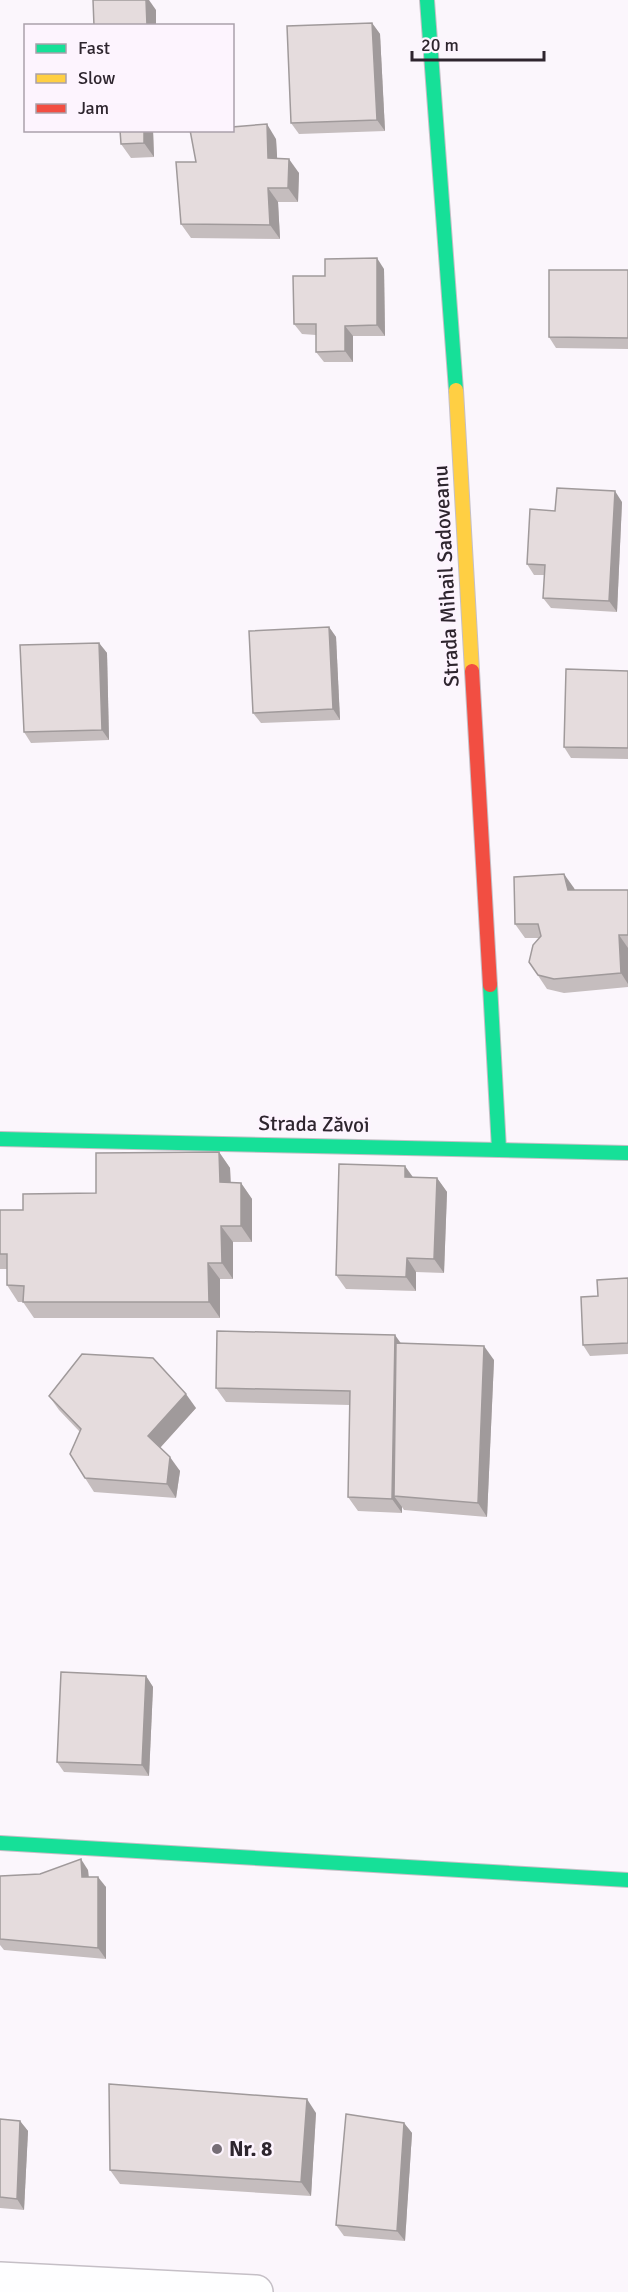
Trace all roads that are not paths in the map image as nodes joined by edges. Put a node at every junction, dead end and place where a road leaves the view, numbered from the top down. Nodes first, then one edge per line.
1 (427, 0) edge
2 (0, 1139) edge
3 (499, 1149) junction
4 (628, 1153) edge
5 (0, 1843) edge
6 (628, 1880) edge
7 (0, 2279) edge
8 (256, 2292) edge

1 - 3 street, Strada Mihail Sadoveanu
2 - 3 street, Strada Zăvoi
3 - 4 street, Strada Zăvoi
5 - 6 street
7 - 8 street

